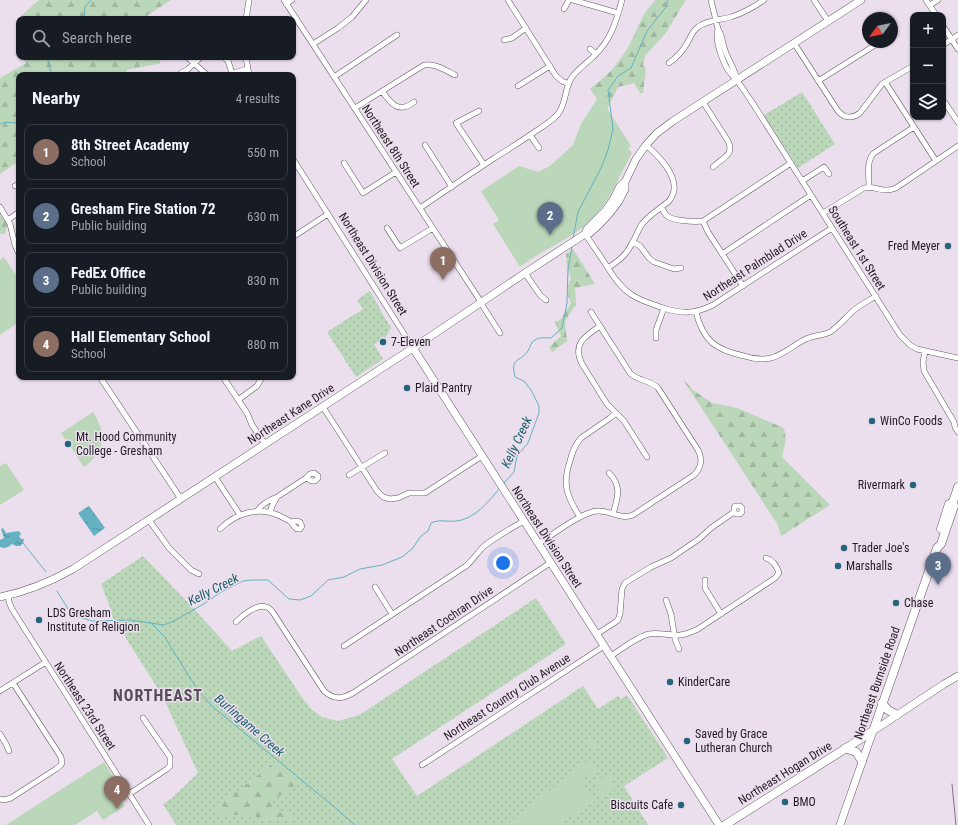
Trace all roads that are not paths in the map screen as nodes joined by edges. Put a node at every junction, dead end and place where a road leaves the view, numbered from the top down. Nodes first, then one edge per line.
1 (249, 0) edge
2 (292, 0) edge
3 (366, 0) edge
4 (508, 0) edge
5 (569, 0) edge
6 (573, 0) edge
7 (622, 0) edge
8 (711, 0) edge
9 (764, 0) edge
10 (814, 0) edge
11 (861, 0) edge
12 (926, 0) edge
13 (938, 0) edge
14 (285, 2) edge
15 (930, 5) junction
16 (564, 9) dead end
17 (934, 12) edge
18 (618, 13) junction
19 (246, 16) edge
20 (294, 16) edge
21 (296, 18) edge
22 (716, 20) junction
23 (828, 21) junction
24 (526, 28) junction
25 (946, 30) edge
26 (397, 35) dead end
27 (958, 35) edge
28 (952, 39) junction
29 (504, 40) dead end
30 (794, 43) junction
31 (946, 43) edge
32 (313, 44) junction
33 (870, 48) edge
34 (590, 49) dead end
35 (958, 49) edge
36 (596, 54) junction
37 (191, 60) edge
38 (198, 60) edge
39 (227, 60) edge
40 (246, 60) edge
41 (669, 62) dead end
42 (195, 63) junction
43 (550, 66) junction
44 (910, 68) edge
45 (182, 72) edge
46 (204, 72) edge
47 (231, 72) edge
48 (248, 72) edge
49 (455, 75) dead end
50 (334, 77) junction
51 (737, 80) junction
52 (818, 81) junction
53 (885, 82) junction
54 (569, 84) junction
55 (518, 86) dead end
56 (382, 91) junction
57 (414, 102) dead end
58 (703, 102) junction
59 (946, 104) edge
60 (355, 108) junction
61 (478, 110) dead end
62 (958, 122) edge
63 (914, 127) junction
64 (530, 135) junction
65 (425, 145) dead end
66 (646, 145) junction
67 (958, 146) edge
68 (539, 148) dead end
69 (936, 161) junction
70 (344, 163) dead end
71 (791, 163) junction
72 (296, 164) edge
73 (484, 165) junction
74 (713, 167) dead end
75 (396, 172) junction
76 (829, 174) dead end
77 (802, 181) junction
78 (452, 187) junction
79 (868, 187) junction
80 (811, 195) junction
81 (661, 207) junction
82 (0, 208) edge
83 (420, 208) junction
84 (16, 214) edge
85 (328, 214) junction
86 (823, 214) junction
87 (8, 220) junction
88 (703, 221) junction
89 (387, 228) dead end
90 (433, 228) junction
91 (832, 228) junction
92 (585, 234) junction
93 (296, 235) edge
94 (633, 242) junction
95 (16, 247) edge
96 (722, 254) junction
97 (608, 268) junction
98 (681, 268) dead end
99 (525, 273) junction
100 (743, 286) junction
101 (876, 296) junction
102 (546, 300) dead end
103 (481, 302) junction
104 (664, 308) junction
105 (591, 312) dead end
106 (696, 312) junction
107 (600, 326) junction
108 (500, 333) dead end
109 (656, 338) dead end
110 (413, 348) junction
111 (925, 351) junction
112 (958, 358) edge
113 (102, 380) edge
114 (225, 380) edge
115 (261, 380) edge
116 (238, 400) junction
117 (323, 406) junction
118 (616, 412) junction
119 (956, 424) edge
120 (958, 432) edge
121 (265, 444) junction
122 (385, 452) dead end
123 (482, 456) junction
124 (648, 457) dead end
125 (362, 467) junction
126 (609, 473) dead end
127 (349, 475) dead end
128 (215, 477) junction
129 (306, 478) dead end
130 (958, 487) edge
131 (277, 497) junction
132 (181, 499) junction
133 (953, 502) junction
134 (257, 511) junction
135 (947, 511) junction
136 (734, 512) dead end
137 (270, 513) junction
138 (613, 514) junction
139 (240, 515) junction
140 (580, 517) junction
141 (149, 520) junction
142 (524, 521) junction
143 (291, 522) dead end
144 (220, 529) dead end
145 (944, 535) junction
146 (538, 544) junction
147 (937, 548) junction
148 (766, 558) dead end
149 (550, 563) junction
150 (199, 574) dead end
151 (705, 580) dead end
152 (375, 587) dead end
153 (8, 596) junction
154 (0, 597) edge
155 (666, 600) dead end
156 (392, 614) junction
157 (721, 614) junction
158 (236, 622) dead end
159 (597, 634) junction
160 (674, 635) junction
161 (344, 646) dead end
162 (604, 646) junction
163 (680, 649) dead end
164 (611, 656) junction
165 (45, 663) junction
166 (958, 676) edge
167 (13, 683) junction
168 (0, 691) edge
169 (882, 704) junction
170 (897, 715) junction
171 (143, 718) dead end
172 (873, 731) junction
173 (0, 734) edge
174 (845, 748) junction
175 (9, 751) dead end
176 (862, 761) junction
177 (422, 764) dead end
178 (129, 794) junction
179 (2, 799) edge
180 (149, 825) edge
181 (719, 825) edge
182 (725, 825) edge
183 (840, 825) edge

1 - 19 street
2 - 14 street
3 - 32 street
4 - 24 street
5 - 16 street
6 - 18 street
7 - 18 street
8 - 22 street, Southeast 1st Street
9 - 22 street
10 - 23 street
11 - 23 main road, Northeast Kane Drive
12 - 15 street
13 - 15 street
14 - 20 street, Northeast 8th Street
15 - 17 street
18 - 36 street
21 - 32 street, Northeast 8th Street
22 - 41 street
22 - 51 street, Southeast 1st Street
23 - 30 main road, Northeast Kane Drive
24 - 29 street
24 - 43 street
25 - 28 street
26 - 50 street
27 - 28 street
28 - 31 street
28 - 35 street
30 - 51 main road, Northeast Kane Drive
30 - 52 street
32 - 50 street, Northeast 8th Street
33 - 52 street
34 - 36 street
36 - 54 street
37 - 42 street
38 - 42 street
39 - 47 street
40 - 48 street
42 - 45 street
42 - 46 street
43 - 54 street
43 - 55 street
44 - 53 street
49 - 56 street
50 - 60 street, Northeast 8th Street
51 - 58 main road, Northeast Kane Drive
51 - 71 street, Southeast 1st Street
52 - 53 street
53 - 63 street
54 - 64 street
56 - 57 street
56 - 60 street
58 - 66 main road, Northeast Kane Drive
58 - 74 street
59 - 62 street
60 - 75 street, Northeast 8th Street
61 - 73 street
63 - 69 street
63 - 79 street
64 - 68 street
64 - 73 street
65 - 78 street
66 - 81 street
66 - 92 main road, Northeast Kane Drive
67 - 69 street
69 - 79 street
70 - 75 street
71 - 77 street, Southeast 1st Street
71 - 88 street
72 - 85 street, Northeast Division Street
73 - 78 street
75 - 83 street, Northeast 8th Street
76 - 77 street
77 - 80 street, Southeast 1st Street
78 - 83 street
79 - 86 street
80 - 86 street, Southeast 1st Street
80 - 96 street
81 - 88 street
81 - 94 street
82 - 87 street
83 - 90 street, Northeast 8th Street
84 - 87 street
85 - 93 street
85 - 110 street, Northeast Division Street
86 - 91 street, Southeast 1st Street
87 - 95 street
88 - 96 street
89 - 90 street
90 - 103 street, Northeast 8th Street
91 - 100 street, Northeast Palmblad Drive
91 - 101 street, Southeast 1st Street
92 - 97 street, Northeast Palmblad Drive
92 - 99 main road, Northeast Kane Drive
94 - 97 street
94 - 98 street
96 - 100 street
97 - 104 street, Northeast Palmblad Drive
99 - 102 street
99 - 103 main road, Northeast Kane Drive
100 - 106 street, Northeast Palmblad Drive
101 - 106 street
101 - 111 street, Southeast 1st Street
103 - 108 street, Northeast 8th Street
103 - 110 main road, Northeast Kane Drive
104 - 106 street, Northeast Palmblad Drive
104 - 109 street
105 - 107 street
107 - 118 street
107 - 138 street
110 - 117 main road, Northeast Kane Drive
110 - 123 main road, Northeast Division Street
111 - 112 street, Southeast 1st Street
111 - 119 street
113 - 132 street
114 - 116 street
115 - 116 street
116 - 121 street
117 - 121 main road, Northeast Kane Drive
117 - 125 street
118 - 124 street
118 - 140 street
119 - 120 street
121 - 128 main road, Northeast Kane Drive
122 - 125 street
123 - 125 street
123 - 142 main road, Northeast Division Street
125 - 127 street
126 - 138 street
128 - 132 main road, Northeast Kane Drive
128 - 139 street
129 - 131 street
130 - 133 highway, Northeast Burnside Road
131 - 134 street
131 - 137 street
132 - 141 main road, Northeast Kane Drive
133 - 135 highway, Northeast Burnside Road
133 - 145 highway, Northeast Burnside Road
134 - 137 street
134 - 139 street
135 - 145 highway
135 - 147 highway, Northeast Burnside Road
136 - 159 street
137 - 143 street
138 - 140 street
139 - 144 street
140 - 146 street
141 - 150 street
141 - 153 main road, Northeast Kane Drive
142 - 146 main road, Northeast Division Street
142 - 156 street
145 - 147 highway, Northeast Burnside Road
146 - 149 main road, Northeast Division Street
147 - 169 highway, Northeast Burnside Road
148 - 157 street
149 - 158 street, Northeast Cochran Drive
149 - 159 main road, Northeast Division Street
151 - 157 street
152 - 156 street
153 - 154 main road, Northeast Kane Drive
153 - 165 street, Northeast 23rd Street
155 - 160 street
156 - 161 street
157 - 160 street
159 - 162 main road, Northeast Division Street
160 - 163 street
160 - 164 street
162 - 164 main road, Northeast Division Street
162 - 177 street, Northeast Country Club Avenue
164 - 181 main road, Northeast Division Street
165 - 167 street
165 - 178 street, Northeast 23rd Street
166 - 170 main road, Northeast Hogan Drive
167 - 168 street
167 - 179 street
169 - 170 highway
169 - 172 highway, Northeast Burnside Road
170 - 172 main road, Northeast Hogan Drive
171 - 178 street
172 - 174 highway, Northeast Hogan Drive
172 - 176 main road, Northeast Burnside Road
173 - 175 street
174 - 176 highway
174 - 182 highway, Northeast Hogan Drive
176 - 183 main road, Northeast Burnside Road
178 - 180 street, Northeast 23rd Street

